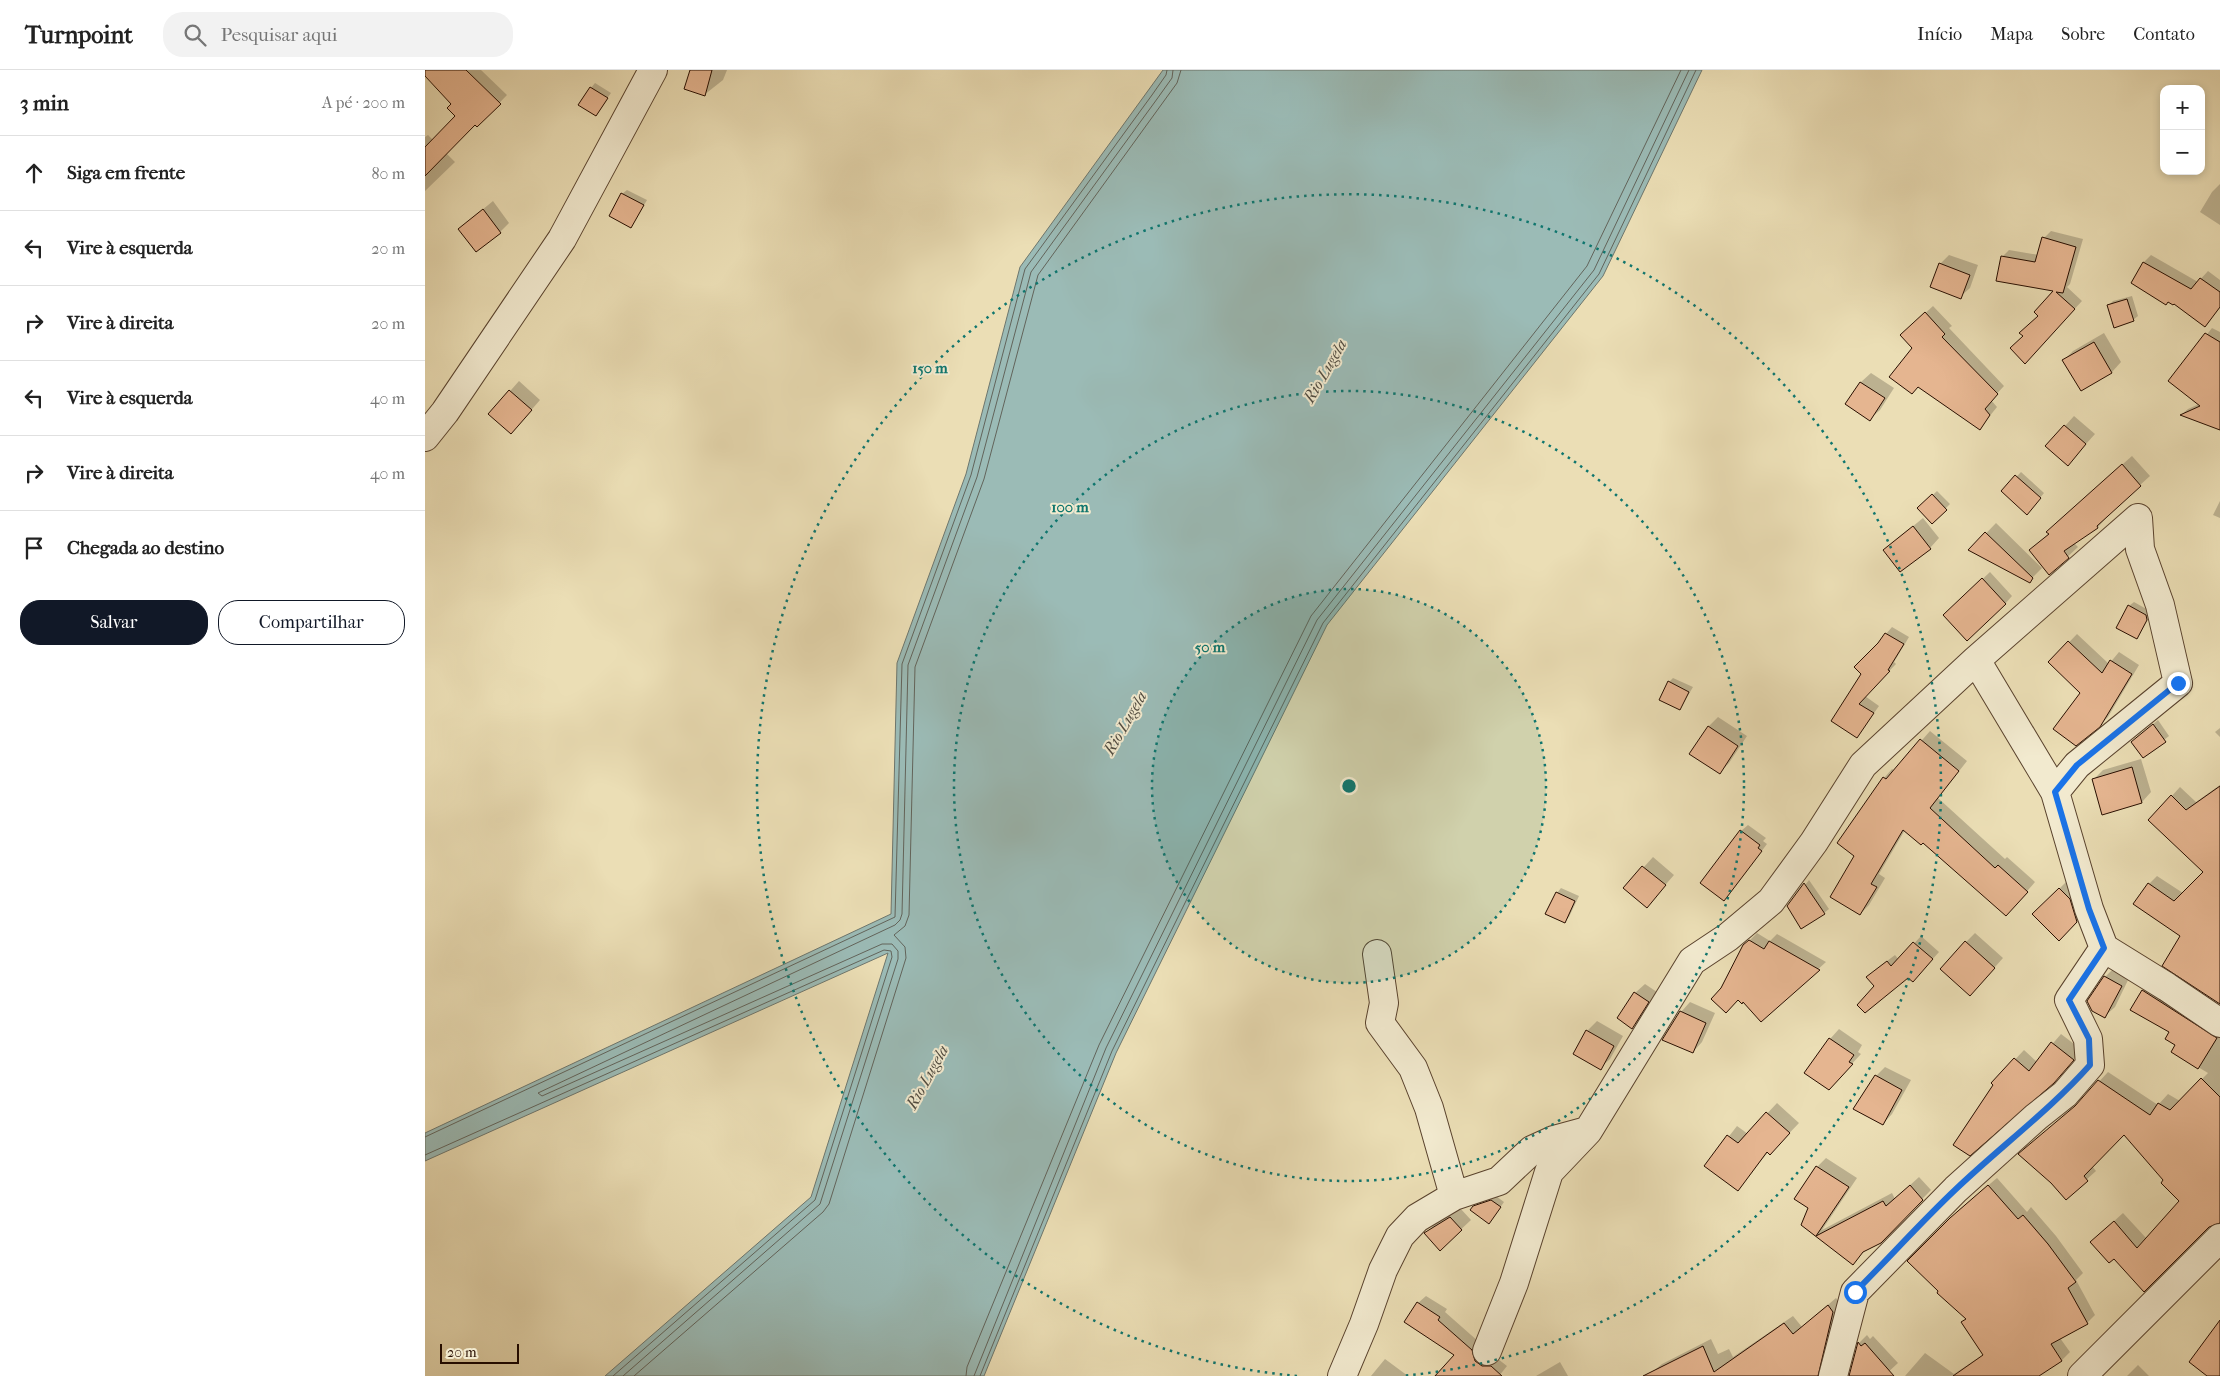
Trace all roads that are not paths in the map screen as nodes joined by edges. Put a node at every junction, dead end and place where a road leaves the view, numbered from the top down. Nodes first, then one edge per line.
1 (653, 70) edge
2 (425, 437) edge
3 (1976, 660) junction
4 (2055, 792) junction
5 (2104, 948) junction
6 (1377, 954) dead end
7 (2220, 1023) edge
8 (1587, 1131) junction
9 (1454, 1196) junction
10 (2220, 1238) edge
11 (1487, 1351) dead end
12 (1342, 1376) edge
13 (1833, 1376) edge
14 (2082, 1376) edge

1 - 2 street
3 - 4 street
3 - 4 street
3 - 8 street
4 - 5 street
5 - 7 street
5 - 13 street
6 - 9 street
8 - 9 street
8 - 11 street
9 - 12 street
10 - 14 street

